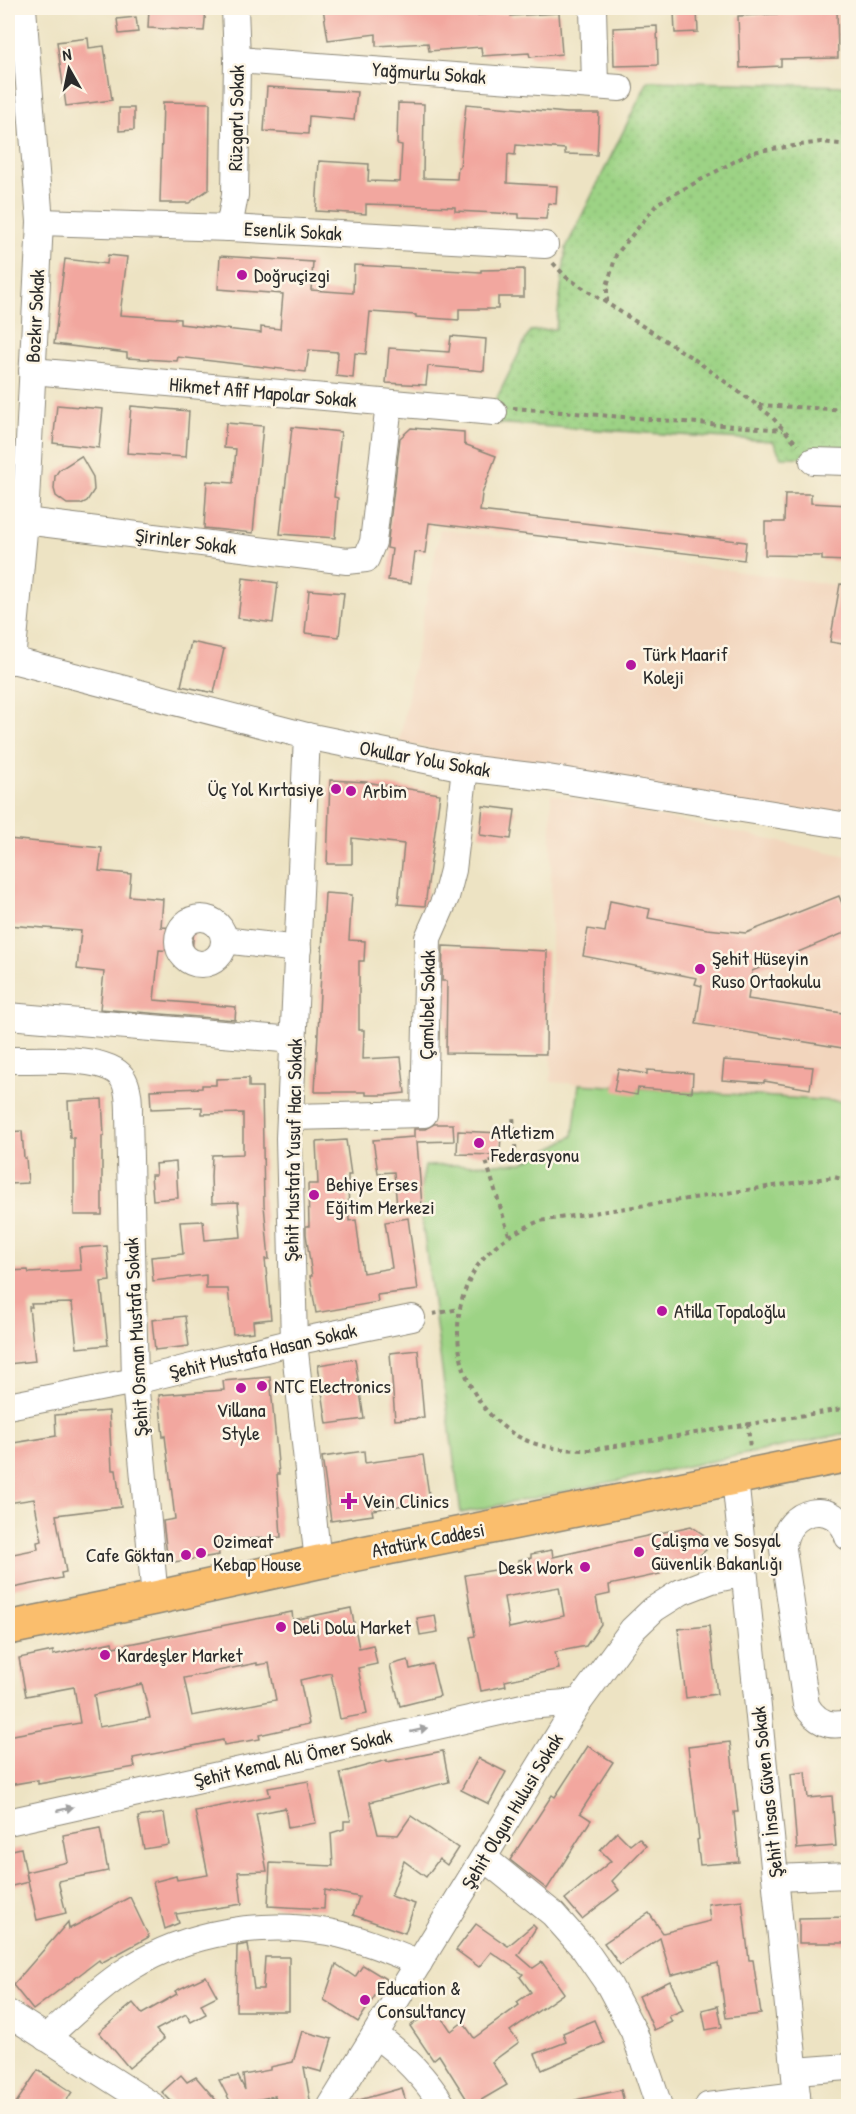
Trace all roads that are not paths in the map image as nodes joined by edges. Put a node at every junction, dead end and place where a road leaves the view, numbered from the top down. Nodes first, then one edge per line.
1 (235, 8) edge
2 (593, 8) edge
3 (18, 20) edge
4 (237, 60) junction
5 (595, 85) junction
6 (620, 88) dead end
7 (40, 222) junction
8 (229, 228) junction
9 (545, 245) road end
10 (32, 371) junction
11 (389, 404) junction
12 (494, 412) road end
13 (813, 461) road end
14 (849, 462) edge
15 (16, 517) edge
16 (10, 660) edge
17 (307, 736) junction
18 (465, 768) junction
19 (849, 826) edge
20 (224, 940) dead end
21 (298, 949) junction
22 (8, 1016) edge
23 (294, 1040) junction
24 (8, 1060) edge
25 (291, 1117) junction
26 (412, 1318) road end
27 (294, 1342) junction
28 (135, 1381) junction
29 (8, 1406) edge
30 (849, 1455) edge
31 (735, 1478) junction
32 (849, 1537) edge
33 (318, 1562) junction
34 (744, 1573) junction
35 (155, 1598) junction
36 (8, 1628) edge
37 (579, 1702) junction
38 (849, 1722) edge
39 (8, 1821) edge
40 (484, 1858) junction
41 (849, 1875) edge
42 (776, 1878) junction
43 (419, 1963) junction
44 (8, 2013) edge
45 (375, 2035) junction
46 (46, 2038) junction
47 (849, 2067) edge
48 (797, 2091) edge
49 (122, 2098) edge
50 (153, 2106) edge
51 (331, 2106) edge
52 (443, 2106) edge
53 (659, 2106) edge
54 (708, 2106) edge

1 - 4 street, Rüzgarlı Sokak
2 - 5 street
3 - 7 street, Bozkır Sokak
4 - 5 street, Yağmurlu Sokak
4 - 8 street, Rüzgarlı Sokak
5 - 6 street, Yağmurlu Sokak
7 - 8 street, Esenlik Sokak
7 - 10 street, Bozkır Sokak
8 - 9 street, Esenlik Sokak
10 - 11 street, Hikmet Afif Mapolar Sokak
10 - 15 street, Bozkır Sokak
11 - 12 street, Hikmet Afif Mapolar Sokak
11 - 15 street, Şirinler Sokak
13 - 14 street
15 - 16 street, Bozkır Sokak
16 - 17 street, Okullar Yolu Sokak
17 - 18 street, Okullar Yolu Sokak
17 - 21 street, Şehit Mustafa Yusuf Hacı Sokak
18 - 19 street, Okullar Yolu Sokak
18 - 25 street, Çamlıbel Sokak
20 - 21 street
21 - 23 street, Şehit Mustafa Yusuf Hacı Sokak
22 - 23 street
23 - 25 street, Şehit Mustafa Yusuf Hacı Sokak
24 - 28 street, Şehit Osman Mustafa Sokak
25 - 27 street, Şehit Mustafa Yusuf Hacı Sokak
26 - 27 street, Şehit Mustafa Hasan Sokak
27 - 28 street, Şehit Mustafa Hasan Sokak
27 - 33 street, Şehit Mustafa Yusuf Hacı Sokak
28 - 29 street, Şehit Mustafa Hasan Sokak
28 - 35 street, Şehit Osman Mustafa Sokak
30 - 31 main road, Atatürk Caddesi
31 - 33 main road, Atatürk Caddesi
31 - 34 street, Şehit İnsas Güven Sokak
32 - 38 street
33 - 35 main road, Atatürk Caddesi
34 - 37 street, Şehit Olgun Hulusi Sokak
34 - 42 street, Şehit İnsas Güven Sokak
35 - 36 main road, Atatürk Caddesi
39 -> 37 street, Şehit Kemal Ali Ömer Sokak
37 - 40 street, Şehit Olgun Hulusi Sokak
40 - 43 street, Şehit Olgun Hulusi Sokak
40 - 53 street
41 - 42 street
42 - 48 street, Şehit İnsas Güven Sokak
43 - 45 street, Şehit Olgun Hulusi Sokak
43 - 46 street
44 - 46 street
45 - 51 street, Şehit Olgun Hulusi Sokak
45 - 52 street
46 - 49 street
47 - 48 street
48 - 54 street
49 - 50 street

